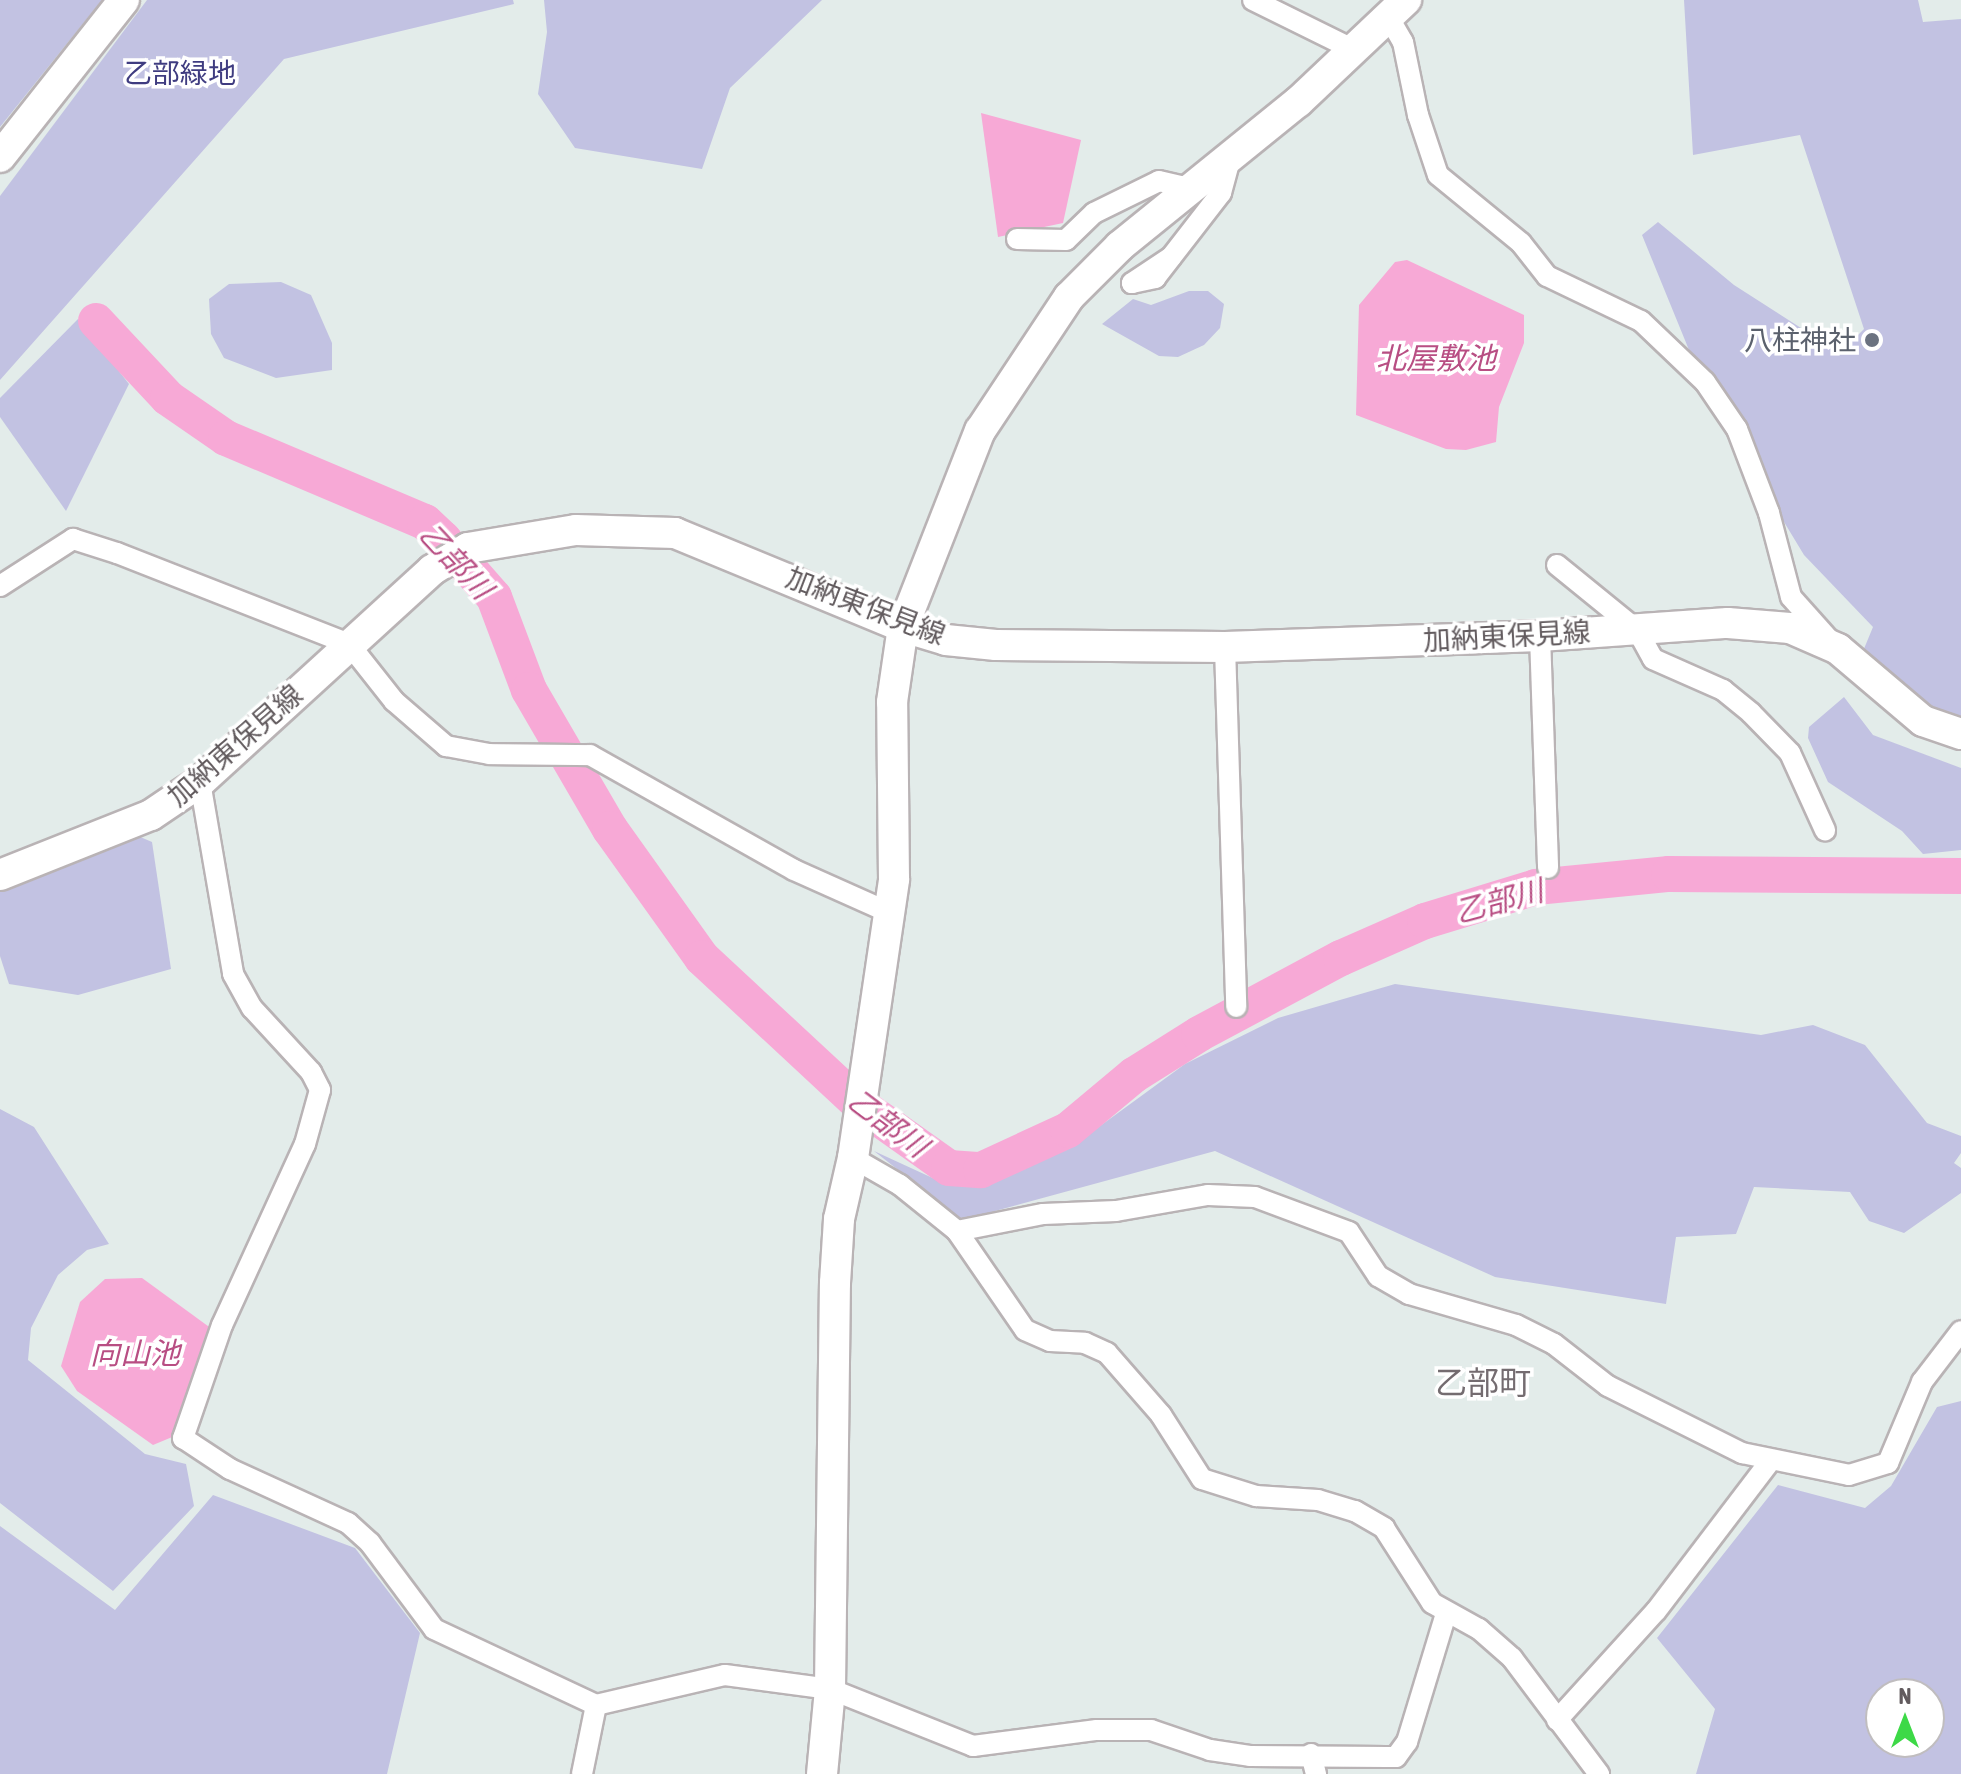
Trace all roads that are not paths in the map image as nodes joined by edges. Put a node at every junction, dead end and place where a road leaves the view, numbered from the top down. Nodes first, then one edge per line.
1 (124, 0) edge
2 (1253, 0) edge
3 (1397, 9) edge
4 (1354, 50) junction
5 (0, 157) edge
6 (1230, 160) junction
7 (1189, 188) junction
8 (1017, 239) dead end
9 (1171, 257) dead end
10 (1557, 565) dead end
11 (0, 586) edge
12 (903, 627) junction
13 (1637, 630) junction
14 (1540, 636) junction
15 (349, 644) junction
16 (1225, 647) junction
17 (1838, 649) junction
18 (1961, 734) edge
19 (200, 782) junction
20 (1825, 830) dead end
21 (1548, 868) dead end
22 (0, 875) edge
23 (890, 913) junction
24 (1236, 1007) dead end
25 (855, 1145) junction
26 (957, 1231) junction
27 (1961, 1331) edge
28 (1771, 1460) junction
29 (1446, 1614) junction
30 (830, 1689) junction
31 (596, 1705) junction
32 (1557, 1720) junction
33 (1314, 1764) edge
34 (582, 1774) edge
35 (822, 1774) edge
36 (1599, 1774) edge

1 - 5 street
2 - 4 street
3 - 4 street
3 - 17 street
4 - 6 street
6 - 7 street
6 - 9 street
7 - 8 street
7 - 12 street
10 - 13 street
11 - 15 street
12 - 15 street, 加納東保見線
12 - 16 street, 加納東保見線
12 - 23 street
13 - 14 street, 加納東保見線
13 - 17 street, 加納東保見線
13 - 20 street
14 - 16 street, 加納東保見線
14 - 21 street
15 - 19 street, 加納東保見線
15 - 23 street
16 - 24 street
17 - 18 street, 加納東保見線
19 - 22 street, 加納東保見線
19 - 31 street
23 - 25 street
25 - 26 street
25 - 30 street
26 - 28 street
26 - 29 street
27 - 28 street
28 - 32 street
29 - 32 street
29 - 33 street
30 - 31 street
30 - 33 street
30 - 35 street
31 - 34 street
32 - 36 street

